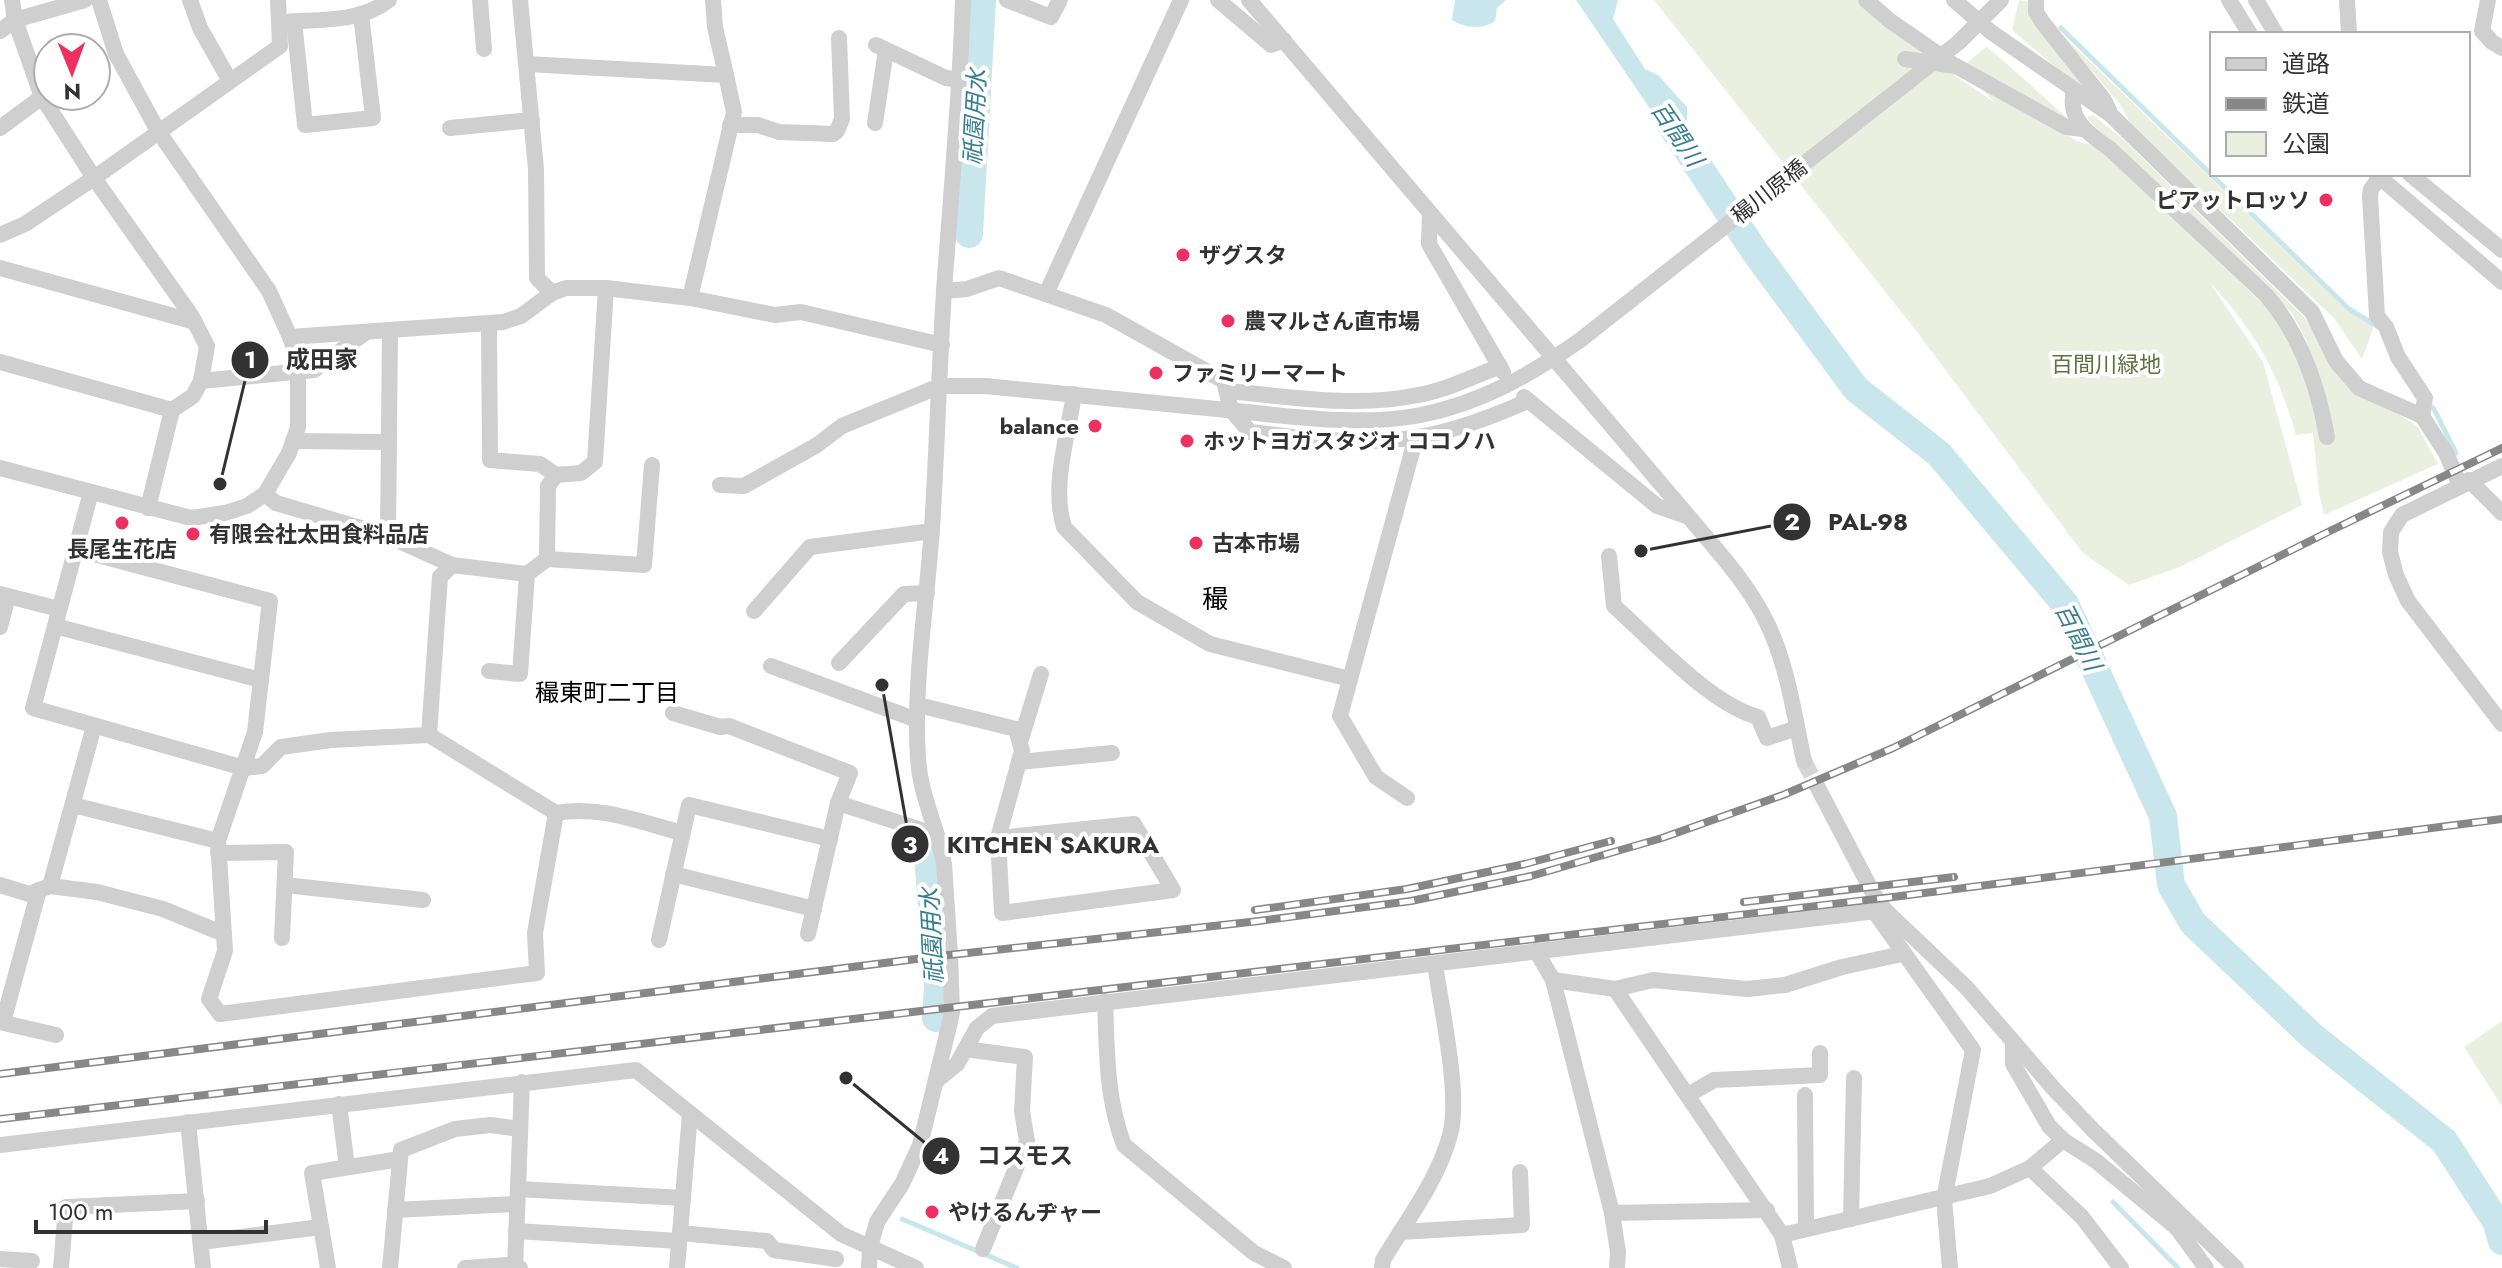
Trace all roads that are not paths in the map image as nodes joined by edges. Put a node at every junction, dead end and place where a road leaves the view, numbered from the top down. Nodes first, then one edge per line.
1 (12, 0) edge
2 (85, 0) edge
3 (99, 0) edge
4 (190, 0) edge
5 (278, 0) edge
6 (389, 0) edge
7 (480, 0) edge
8 (520, 0) edge
9 (713, 0) edge
10 (963, 0) edge
11 (1060, 0) edge
12 (1181, 0) edge
13 (1218, 0) edge
14 (1249, 0) edge
15 (1866, 0) edge
16 (1954, 0) edge
17 (2001, 0) edge
18 (2036, 0) edge
19 (2229, 0) edge
20 (2256, 0) edge
21 (2347, 0) edge
22 (2488, 0) edge
23 (1010, 1) edge
24 (361, 14) junction
25 (15, 20) junction
26 (287, 22) junction
27 (1979, 23) junction
28 (0, 31) edge
29 (2249, 32) edge
30 (2275, 32) edge
31 (2349, 32) edge
32 (839, 38) dead end
33 (1284, 40) junction
34 (2502, 48) edge
35 (484, 49) dead end
36 (1905, 59) dead end
37 (527, 64) junction
38 (1956, 66) junction
39 (32, 68) edge
40 (726, 75) junction
41 (961, 80) junction
42 (230, 81) junction
43 (2074, 91) junction
44 (32, 104) edge
45 (52, 112) edge
46 (2111, 115) junction
47 (532, 120) junction
48 (875, 123) dead end
49 (730, 125) junction
50 (0, 128) edge
51 (450, 128) dead end
52 (2083, 129) junction
53 (158, 131) junction
54 (2378, 176) edge
55 (2412, 176) edge
56 (94, 178) junction
57 (1430, 213) junction
58 (0, 235) edge
59 (2502, 250) edge
60 (0, 268) edge
61 (2502, 282) edge
62 (606, 288) junction
63 (944, 291) junction
64 (552, 293) junction
65 (1046, 294) junction
66 (690, 298) junction
67 (195, 322) junction
68 (489, 323) junction
69 (390, 330) junction
70 (366, 332) junction
71 (290, 337) junction
72 (942, 345) junction
73 (1554, 359) junction
74 (1, 368) edge
75 (298, 371) junction
76 (201, 381) junction
77 (940, 386) junction
78 (1228, 391) junction
79 (1074, 394) junction
80 (2424, 406) junction
81 (172, 410) junction
82 (1231, 410) junction
83 (1416, 437) junction
84 (2327, 437) dead end
85 (293, 441) junction
86 (389, 442) junction
87 (652, 465) dead end
88 (2502, 466) edge
89 (0, 468) edge
90 (556, 475) junction
91 (2464, 482) junction
92 (720, 485) dead end
93 (91, 492) junction
94 (265, 494) junction
95 (148, 508) junction
96 (2502, 513) edge
97 (1689, 517) junction
98 (932, 531) junction
99 (388, 536) junction
100 (75, 549) junction
101 (1609, 556) dead end
102 (547, 559) junction
103 (452, 565) junction
104 (527, 574) junction
105 (927, 593) junction
106 (4, 595) edge
107 (59, 609) junction
108 (754, 611) dead end
109 (55, 626) junction
110 (0, 627) edge
111 (839, 663) dead end
112 (771, 666) dead end
113 (489, 671) dead end
114 (1041, 674) dead end
115 (1350, 679) junction
116 (261, 680) junction
117 (918, 712) junction
118 (673, 713) dead end
119 (2502, 724) edge
120 (94, 726) junction
121 (1797, 728) junction
122 (429, 735) junction
123 (1021, 739) junction
124 (1112, 753) dead end
125 (1804, 761) tunnel mouth
126 (1019, 762) junction
127 (244, 768) junction
128 (1817, 786) tunnel mouth
129 (1407, 798) dead end
130 (838, 803) junction
131 (73, 805) junction
132 (556, 813) junction
133 (682, 833) junction
134 (937, 835) junction
135 (998, 838) junction
136 (830, 839) junction
137 (218, 847) junction
138 (673, 874) junction
139 (0, 885) edge
140 (285, 885) junction
141 (44, 888) junction
142 (423, 900) dead end
143 (814, 909) junction
144 (1880, 911) junction
145 (224, 934) junction
146 (808, 934) dead end
147 (282, 938) dead end
148 (659, 940) dead end
149 (1536, 951) junction
150 (1902, 954) junction
151 (1435, 964) junction
152 (1553, 980) junction
153 (1615, 989) junction
154 (1105, 1001) junction
155 (2, 1022) edge
156 (56, 1035) dead end
157 (2013, 1043) junction
158 (965, 1049) junction
159 (1820, 1053) dead end
160 (1854, 1078) dead end
161 (936, 1081) junction
162 (522, 1082) junction
163 (1688, 1095) junction
164 (1805, 1095) dead end
165 (339, 1104) junction
166 (690, 1114) junction
167 (188, 1122) junction
168 (520, 1129) junction
169 (2063, 1140) junction
170 (0, 1145) edge
171 (400, 1159) junction
172 (347, 1167) junction
173 (2030, 1168) junction
174 (1520, 1172) dead end
175 (518, 1196) junction
176 (683, 1198) junction
177 (1944, 1199) junction
178 (197, 1201) junction
179 (395, 1210) junction
180 (1767, 1210) junction
181 (1612, 1213) junction
182 (1851, 1219) junction
183 (2182, 1224) junction
184 (321, 1227) junction
185 (1806, 1229) junction
186 (516, 1231) junction
187 (1400, 1232) junction
188 (841, 1234) junction
189 (1782, 1235) junction
190 (680, 1237) junction
191 (201, 1242) junction
192 (870, 1247) junction
193 (983, 1249) dead end
194 (0, 1259) edge
195 (32, 1261) dead end
196 (836, 1264) edge
197 (61, 1268) edge
198 (203, 1268) edge
199 (328, 1268) edge
200 (390, 1268) edge
201 (465, 1268) edge
202 (516, 1268) edge
203 (677, 1268) edge
204 (869, 1268) edge
205 (916, 1268) edge
206 (1284, 1268) edge
207 (1382, 1268) edge
208 (1617, 1268) edge
209 (1790, 1268) edge
210 (1950, 1268) edge
211 (2121, 1268) edge
212 (2206, 1268) edge
213 (2236, 1268) edge

1 - 25 street
2 - 25 street
3 - 53 street
4 - 42 street
5 - 26 street
6 - 24 street
7 - 35 street
8 - 37 street
9 - 40 street
10 - 41 street
11 - 23 street
12 - 65 street
13 - 33 street
14 - 33 street
15 - 38 street
16 - 27 street
17 - 27 street, 穝川原橋
18 - 46 street
19 - 29 street
20 - 30 street
21 - 31 street
22 - 34 street
24 - 26 street
24 - 26 street
25 - 28 street
25 - 39 street
26 - 42 street
27 - 43 street
27 - 73 street, 穝川原橋, bridge
32 - 49 street
33 - 57 street
36 - 38 street
37 - 40 street
37 - 47 street
38 - 52 street
40 - 49 street
41 - 48 street
41 - 63 street
42 - 53 street
43 - 46 street
43 - 52 street
44 - 50 street
45 - 56 street
46 - 80 street
47 - 51 street
47 - 64 street
49 - 66 street
52 - 84 street
53 - 56 street
53 - 71 street
54 - 61 street
54 - 80 street
55 - 59 street
56 - 58 street
56 - 67 street
57 - 73 street
57 - 78 street
60 - 67 street
62 - 64 street
62 - 66 street
62 - 90 street
63 - 65 street
63 - 72 street
64 - 68 street
65 - 78 street
66 - 72 street
67 - 76 street
68 - 69 street
68 - 90 street
69 - 70 street
69 - 86 street
70 - 71 street
70 - 75 street
71 - 75 street
72 - 77 street
73 - 82 street, 穝川原橋
73 - 97 street
74 - 81 street
75 - 76 street
75 - 85 street
76 - 81 street
77 - 79 street, 穝川原橋
77 - 92 street
77 - 98 street
78 - 82 street
79 - 82 street, 穝川原橋
79 - 115 street
80 - 91 street
81 - 95 street
82 - 83 street
83 - 97 street
83 - 115 street
85 - 86 street
85 - 94 street
86 - 99 street
87 - 102 street
88 - 91 street
89 - 93 street
90 - 102 street
91 - 96 street
91 - 119 street
93 - 95 street
93 - 100 street
94 - 95 street
94 - 99 street
97 - 121 street
98 - 105 street
98 - 108 street
99 - 103 street
100 - 107 street
100 - 116 street
101 - 121 street
102 - 104 street
103 - 104 street
103 - 122 street
104 - 113 street
105 - 111 street
105 - 117 street
106 - 107 street
106 - 110 street
107 - 109 street
109 - 116 street
109 - 120 street
112 - 117 street
114 - 123 street
115 - 129 street
116 - 127 street
117 - 123 street
117 - 134 street
118 - 130 street
120 - 127 street
120 - 131 street
121 - 125 street
122 - 127 street
122 - 132 street
123 - 126 street
124 - 126 street
126 - 135 street
127 - 137 street
128 - 144 street
130 - 134 street
130 - 136 street
131 - 137 street
131 - 141 street
132 - 133 street
132 - 145 street
133 - 136 street
133 - 138 street
134 - 161 street
135 - 135 street
136 - 143 street
137 - 140 street
137 - 145 street
138 - 143 street
138 - 148 street
139 - 141 street
140 - 142 street
140 - 147 street
141 - 145 street
141 - 155 street
143 - 146 street
144 - 149 street
144 - 150 street
144 - 157 street
149 - 151 street
149 - 152 street
150 - 153 street
150 - 177 street
151 - 154 street
151 - 187 street
152 - 153 street
152 - 181 street
153 - 163 street
154 - 158 street
154 - 206 street
155 - 156 street
157 - 169 street
157 - 183 street
158 - 161 street
158 - 193 street
159 - 163 street
160 - 182 street
161 - 192 street
162 - 165 street
162 - 166 street
162 - 168 street
163 - 180 street
164 - 185 street
165 - 167 street
165 - 172 street
166 - 176 street
166 - 188 street
167 - 170 street
167 - 178 street
168 - 171 street
168 - 175 street
169 - 173 street
169 - 183 street
171 - 172 street
171 - 179 street
172 - 184 street
173 - 177 street
173 - 211 street
174 - 187 street
175 - 176 street
175 - 179 street
175 - 186 street
176 - 190 street
177 - 182 street
177 - 210 street
178 - 191 street
178 - 197 street
179 - 200 street
180 - 181 street
180 - 189 street
181 - 208 street
182 - 185 street
183 - 212 street
183 - 213 street
184 - 191 street
184 - 199 street
185 - 189 street
186 - 190 street
186 - 202 street
187 - 207 street
188 - 192 street
188 - 196 street
189 - 209 street
190 - 196 street
190 - 203 street
191 - 198 street
192 - 204 street
192 - 205 street
194 - 195 street
201 - 202 street

